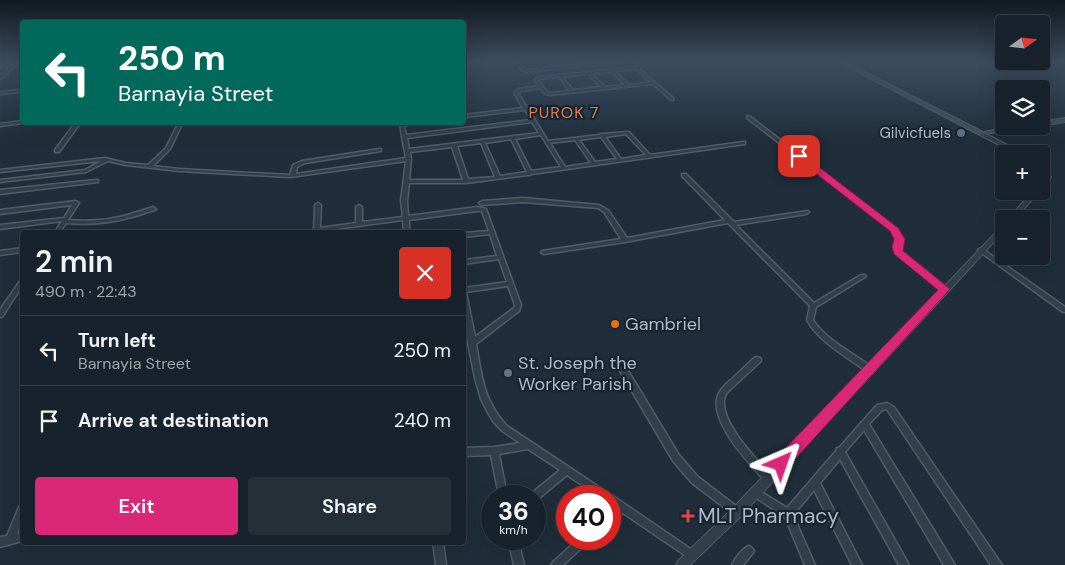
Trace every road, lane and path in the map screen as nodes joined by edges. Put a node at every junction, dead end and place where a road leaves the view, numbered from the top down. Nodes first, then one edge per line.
1 (539, 87) edge
2 (541, 87) edge
3 (569, 87) edge
4 (612, 87) edge
5 (659, 87) edge
6 (891, 87) edge
7 (604, 88) joint
8 (20, 91) edge
9 (572, 92) junction
10 (0, 93) edge
11 (672, 99) dead end
12 (525, 109) junction
13 (466, 116) edge
14 (748, 117) dead end
15 (1065, 120) edge
16 (533, 121) junction
17 (1050, 122) edge
18 (20, 123) edge
19 (77, 125) edge
20 (180, 125) edge
21 (402, 125) edge
22 (1, 126) edge
23 (995, 132) edge
24 (542, 134) junction
25 (982, 134) junction
26 (601, 135) junction
27 (404, 137) junction
28 (512, 137) junction
29 (576, 138) junction
30 (482, 141) junction
31 (548, 142) junction
32 (743, 143) dead end
33 (454, 145) junction
34 (1004, 145) edge
35 (379, 150) dead end
36 (57, 151) dead end
37 (407, 151) junction
38 (649, 156) junction
39 (409, 159) junction
40 (107, 160) junction
41 (620, 160) junction
42 (594, 164) junction
43 (150, 166) junction
44 (564, 169) junction
45 (0, 171) edge
46 (530, 174) junction
47 (293, 175) junction
48 (684, 175) dead end
49 (498, 178) junction
50 (0, 181) edge
51 (96, 181) dead end
52 (406, 181) junction
53 (466, 182) junction
54 (0, 192) edge
55 (1029, 200) edge
56 (482, 203) dead end
57 (318, 205) dead end
58 (359, 207) dead end
59 (153, 209) dead end
60 (1019, 210) edge
61 (0, 212) edge
62 (806, 212) dead end
63 (405, 218) junction
64 (66, 220) junction
65 (731, 223) junction
66 (359, 225) junction
67 (0, 227) edge
68 (59, 230) edge
69 (317, 230) edge
70 (324, 230) edge
71 (407, 230) edge
72 (491, 232) junction
73 (466, 235) edge
74 (995, 236) edge
75 (625, 240) junction
76 (20, 250) edge
77 (982, 250) junction
78 (544, 252) dead end
79 (0, 253) edge
80 (500, 258) junction
81 (466, 262) edge
82 (863, 276) dead end
83 (510, 284) junction
84 (20, 285) edge
85 (945, 289) junction
86 (466, 292) edge
87 (466, 305) edge
88 (813, 306) junction
89 (1065, 310) edge
90 (0, 314) edge
91 (472, 343) junction
92 (757, 360) dead end
93 (870, 368) junction
94 (624, 371) dead end
95 (864, 424) junction
96 (529, 445) junction
97 (494, 451) junction
98 (840, 451) junction
99 (466, 452) edge
100 (566, 470) junction
101 (768, 478) junction
102 (815, 483) junction
103 (501, 485) edge
104 (588, 485) edge
105 (546, 487) edge
106 (755, 492) junction
107 (623, 508) edge
108 (737, 512) junction
109 (788, 514) junction
110 (20, 515) edge
111 (20, 536) edge
112 (10, 539) junction
113 (0, 542) edge
114 (438, 545) edge
115 (516, 550) edge
116 (573, 550) edge
117 (749, 551) dead end
118 (692, 555) junction
119 (441, 565) edge
120 (519, 565) edge
121 (556, 565) edge
122 (682, 565) edge
123 (737, 565) edge
124 (810, 565) edge
125 (857, 565) edge
126 (904, 565) edge
127 (950, 565) edge
128 (997, 565) edge

1 - 12 street
2 - 9 street
3 - 9 street
4 - 7 street
5 - 11 street
6 - 25 main road
7 - 9 street
8 - 10 street
12 - 13 street
12 - 16 street
14 - 85 street
15 - 17 main road
16 - 24 street
16 - 27 street
18 - 22 street
19 - 36 street
20 - 43 street
21 - 27 street
23 - 25 main road
24 - 28 street
24 - 31 street
25 - 34 street
26 - 29 street
26 - 38 street
26 - 41 street
27 - 37 street
28 - 30 street
28 - 46 street
29 - 31 street
29 - 42 street
30 - 33 street
30 - 49 street
31 - 44 street
32 - 38 street
33 - 37 street
33 - 53 street
35 - 47 street
37 - 39 street
38 - 41 street
39 - 47 street
39 - 52 street
40 - 43 street
40 - 45 street
40 - 50 street
41 - 42 street
42 - 44 street
43 - 47 street
44 - 46 street
46 - 49 street
48 - 65 street
49 - 53 street
51 - 54 street
52 - 53 street
52 - 63 street
55 - 60 street
56 - 75 street
57 - 69 street
58 - 66 street
59 - 64 street
61 - 64 street
62 - 65 street
63 - 66 street
63 - 71 street
63 - 72 street
64 - 67 street
64 - 68 street
65 - 75 street
65 - 88 street
66 - 70 street
72 - 73 street
72 - 80 street
74 - 77 street
75 - 78 street
76 - 79 street
77 - 85 street
77 - 89 street
80 - 81 street
80 - 83 street
82 - 88 street
83 - 86 street
83 - 91 street
84 - 90 street
85 - 93 street
87 - 91 street
88 - 93 street
91 - 96 street
92 - 101 street
93 - 101 street
94 - 108 street
95 - 98 street
95 - 127 street
95 - 128 street
96 - 97 street
96 - 100 street
97 - 99 street
97 - 103 street
98 - 102 street
98 - 126 street
100 - 104 street
100 - 105 street
101 - 106 street
102 - 109 street
102 - 125 street
106 - 108 street
106 - 109 street
107 - 118 street
108 - 118 street
109 - 124 street
110 - 112 street
111 - 112 street
112 - 113 street
114 - 119 street
115 - 120 street
116 - 121 street
117 - 123 street
118 - 122 street

